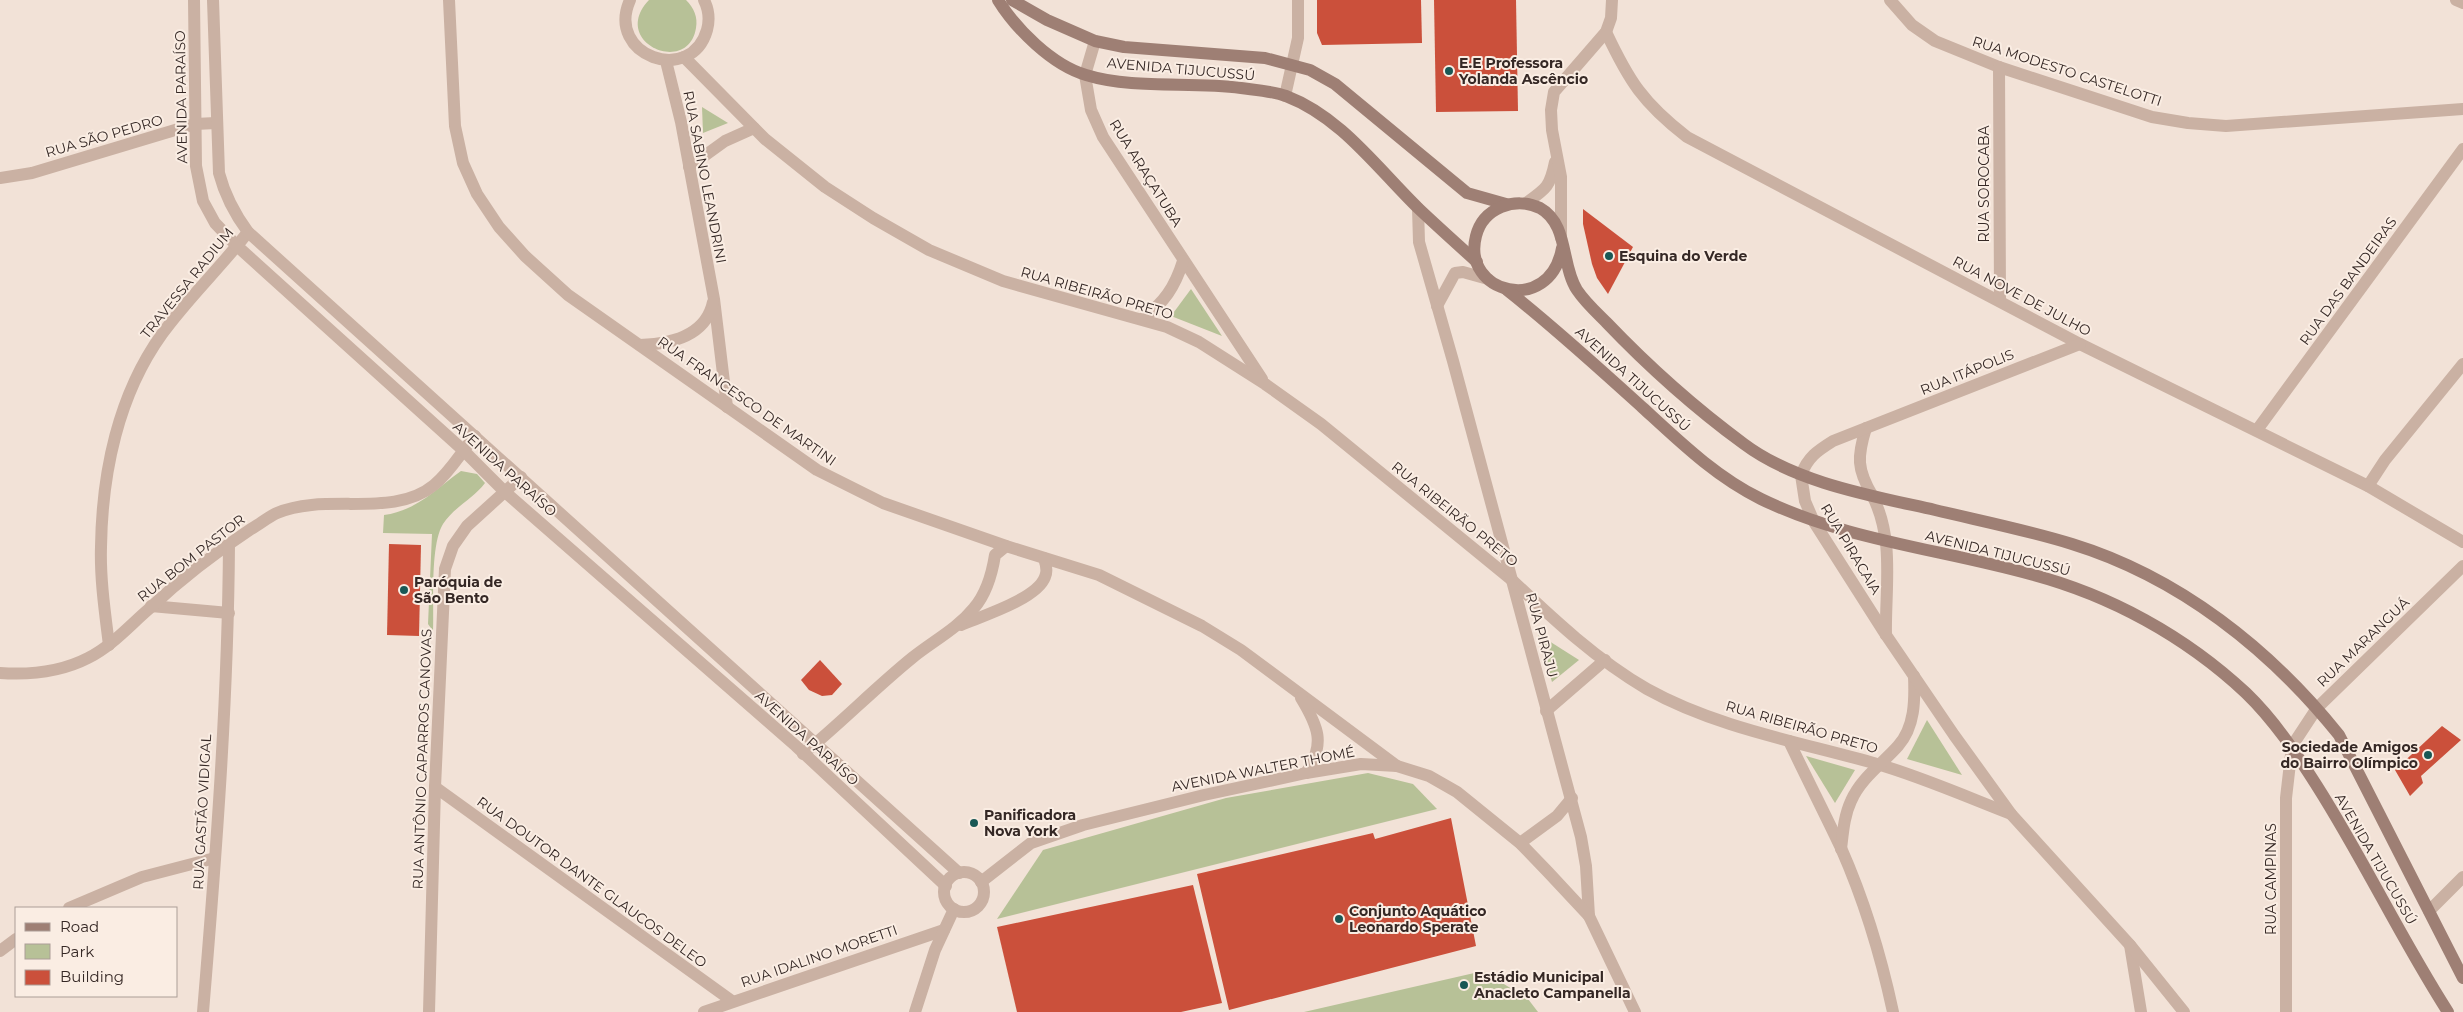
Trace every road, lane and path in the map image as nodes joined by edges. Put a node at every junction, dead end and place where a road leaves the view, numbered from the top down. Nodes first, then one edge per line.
1 (194, 0) edge
2 (213, 0) edge
3 (449, 0) edge
4 (630, 0) edge
5 (704, 0) edge
6 (998, 0) edge
7 (1012, 0) edge
8 (1298, 0) edge
9 (1612, 0) edge
10 (1890, 0) edge
11 (2456, 0) edge
12 (2463, 3) edge
13 (1606, 32) junction
14 (1094, 41) junction
15 (684, 57) junction
16 (666, 61) junction
17 (1292, 64) junction
18 (1999, 66) junction
19 (1085, 75) junction
20 (1285, 96) junction
21 (2463, 108) edge
22 (216, 123) junction
23 (196, 124) junction
24 (754, 128) junction
25 (2463, 149) edge
26 (1556, 157) junction
27 (689, 167) junction
28 (0, 178) edge
29 (1506, 204) junction
30 (1526, 204) junction
31 (1418, 208) junction
32 (248, 232) junction
33 (1561, 243) junction
34 (237, 246) junction
35 (1183, 261) junction
36 (1477, 262) junction
37 (1488, 279) junction
38 (1507, 290) junction
39 (714, 299) junction
40 (2000, 300) junction
41 (1436, 306) junction
42 (1142, 319) junction
43 (2080, 344) junction
44 (640, 345) junction
45 (2463, 364) edge
46 (1265, 384) junction
47 (727, 407) junction
48 (1866, 428) junction
49 (2256, 430) junction
50 (475, 436) junction
51 (463, 450) junction
52 (1801, 475) junction
53 (522, 477) junction
54 (2368, 486) junction
55 (505, 492) junction
56 (1872, 495) junction
57 (1814, 522) junction
58 (1886, 541) junction
59 (2463, 542) edge
60 (229, 544) junction
61 (1006, 546) junction
62 (1044, 558) junction
63 (2463, 566) edge
64 (1512, 580) junction
65 (151, 606) junction
66 (229, 613) junction
67 (954, 628) junction
68 (1886, 636) junction
69 (109, 646) junction
70 (1605, 660) junction
71 (0, 673) edge
72 (1914, 676) junction
73 (1299, 693) junction
74 (2317, 708) junction
75 (1546, 711) junction
76 (1789, 741) junction
77 (816, 743) junction
78 (2292, 746) junction
79 (803, 754) junction
80 (1879, 764) junction
81 (1397, 766) junction
82 (1306, 773) junction
83 (435, 787) junction
84 (1572, 798) junction
85 (2011, 814) junction
86 (1520, 843) junction
87 (1841, 849) junction
88 (216, 858) junction
89 (959, 873) junction
90 (2463, 878) edge
91 (981, 882) junction
92 (946, 886) junction
93 (71, 907) edge
94 (954, 909) junction
95 (2428, 910) junction
96 (1588, 916) junction
97 (944, 930) junction
98 (15, 940) edge
99 (2130, 945) junction
100 (0, 951) edge
101 (2463, 978) edge
102 (732, 1001) junction
103 (203, 1012) edge
104 (429, 1012) edge
105 (704, 1012) edge
106 (916, 1012) edge
107 (1634, 1012) edge
108 (1893, 1012) edge
109 (2142, 1012) edge
110 (2184, 1012) edge
111 (2286, 1012) edge
112 (2448, 1012) edge

1 - 23 street, AVENIDA PARAÍSO
2 - 22 street, AVENIDA PARAÍSO
3 - 44 street, RUA FRANCESCO DE MARTINI
4 - 16 street
5 - 15 street
6 - 19 main road, AVENIDA TIJUCUSSÚ
7 - 14 main road, AVENIDA TIJUCUSSÚ
8 - 17 street
9 - 13 street
10 - 18 street, RUA MODESTO CASTELOTTI
11 - 12 street
13 - 26 street
13 - 40 street, RUA NOVE DE JULHO
14 - 17 main road, AVENIDA TIJUCUSSÚ
14 - 19 street, RUA ARAÇATUBA
15 - 16 street
15 - 24 street, RUA RIBEIRÃO PRETO
16 - 27 street, RUA SABINO LEANDRINI
17 - 20 street
17 - 29 main road, AVENIDA TIJUCUSSÚ
18 - 21 street, RUA MODESTO CASTELOTTI
18 - 40 street, RUA SOROCABA
19 - 20 main road, AVENIDA TIJUCUSSÚ
19 - 35 street, RUA ARAÇATUBA
20 - 31 main road, AVENIDA TIJUCUSSÚ
22 - 23 street, RUA SÃO PEDRO
22 - 32 street, AVENIDA PARAÍSO
23 - 28 street, RUA SÃO PEDRO
23 - 34 street, AVENIDA PARAÍSO
24 - 27 street
24 - 42 street, RUA RIBEIRÃO PRETO
25 - 49 street, RUA DAS BANDEIRAS
26 - 30 street
26 - 33 street
27 - 39 street, RUA SABINO LEANDRINI
29 - 30 main road, AVENIDA TIJUCUSSÚ
29 - 36 main road
30 - 33 main road, AVENIDA TIJUCUSSÚ
31 - 36 main road, AVENIDA TIJUCUSSÚ
31 - 41 street, RUA PIRAJU
32 - 34 street, TRAVESSA RADIUM
32 - 50 street, AVENIDA PARAÍSO
33 - 38 main road
33 - 52 main road, AVENIDA TIJUCUSSÚ
34 - 51 street, AVENIDA PARAÍSO
34 - 69 street, TRAVESSA RADIUM
35 - 42 street
35 - 46 street, RUA ARAÇATUBA
36 - 37 main road, AVENIDA TIJUCUSSÚ
37 - 38 main road, AVENIDA TIJUCUSSÚ
37 - 41 street
38 - 57 main road, AVENIDA TIJUCUSSÚ
39 - 44 street
39 - 47 street, RUA SABINO LEANDRINI
40 - 43 street, RUA NOVE DE JULHO
41 - 64 street, RUA PIRAJU
42 - 46 street, RUA RIBEIRÃO PRETO
43 - 48 street, RUA ITÁPOLIS
43 - 49 street, RUA NOVE DE JULHO
44 - 47 street, RUA FRANCESCO DE MARTINI
45 - 54 street
46 - 64 street, RUA RIBEIRÃO PRETO
47 - 61 street, RUA FRANCESCO DE MARTINI
48 - 52 street, RUA ITÁPOLIS
48 - 56 street
49 - 54 street, RUA NOVE DE JULHO
50 - 51 street, RUA BOM PASTOR
50 - 53 street, AVENIDA PARAÍSO
51 - 55 street, AVENIDA PARAÍSO
51 - 60 street, RUA BOM PASTOR
52 - 56 main road, AVENIDA TIJUCUSSÚ
52 - 57 street, RUA PIRACAIA
53 - 55 street, RUA ANTÔNIO CAPARROS CANOVAS
53 - 77 street, AVENIDA PARAÍSO
54 - 59 street, RUA NOVE DE JULHO
55 - 79 street, AVENIDA PARAÍSO
55 - 83 street, RUA ANTÔNIO CAPARROS CANOVAS
56 - 58 street, RUA PIRACAIA
56 - 74 main road, AVENIDA TIJUCUSSÚ
57 - 58 main road, AVENIDA TIJUCUSSÚ
57 - 68 street, RUA PIRACAIA
58 - 68 street, RUA PIRACAIA
58 - 78 main road, AVENIDA TIJUCUSSÚ
60 - 65 street, RUA BOM PASTOR
60 - 66 street, RUA GASTÃO VIDIGAL
61 - 62 street, RUA FRANCESCO DE MARTINI
61 - 67 street
62 - 67 street
62 - 73 street, RUA FRANCESCO DE MARTINI
63 - 74 street, RUA MARANGUÁ
64 - 70 street, RUA RIBEIRÃO PRETO
64 - 75 street, RUA PIRAJU
65 - 66 street
65 - 69 street, RUA BOM PASTOR
66 - 88 street, RUA GASTÃO VIDIGAL
67 - 77 street
68 - 72 street, RUA PIRACAIA
69 - 71 street, RUA BOM PASTOR
70 - 75 street
70 - 76 street, RUA RIBEIRÃO PRETO
72 - 80 street
72 - 85 street, RUA PIRACAIA
73 - 81 street, RUA FRANCESCO DE MARTINI
73 - 82 street, RUA FRANCESCO DE MARTINI
74 - 78 street, RUA MARANGUÁ
74 - 95 main road, AVENIDA TIJUCUSSÚ
75 - 84 street, RUA PIRAJU
76 - 80 street, RUA RIBEIRÃO PRETO
76 - 87 street
77 - 79 street
77 - 89 street, AVENIDA PARAÍSO
78 - 111 street, RUA CAMPINAS
78 - 112 main road, AVENIDA TIJUCUSSÚ
79 - 92 street, AVENIDA PARAÍSO
80 - 85 street, RUA RIBEIRÃO PRETO
80 - 87 street
81 - 82 street, AVENIDA WALTER THOMÉ
81 - 86 street, AVENIDA WALTER THOMÉ
82 - 91 street, AVENIDA WALTER THOMÉ
83 - 102 street, RUA DOUTOR DANTE GLAUCOS DELEO
83 - 104 street, RUA ANTÔNIO CAPARROS CANOVAS
84 - 86 street
84 - 96 street, RUA PIRAJU
85 - 99 street, RUA RIBEIRÃO PRETO
86 - 96 street, AVENIDA WALTER THOMÉ
87 - 108 street
88 - 93 street
88 - 103 street, RUA GASTÃO VIDIGAL
89 - 91 street
89 - 92 street
90 - 95 street
91 - 94 street
92 - 94 street
94 - 97 street
95 - 101 main road, AVENIDA TIJUCUSSÚ
96 - 107 street, AVENIDA WALTER THOMÉ
97 - 102 street, RUA IDALINO MORETTI
97 - 106 street
98 - 100 street
99 - 109 street
99 - 110 street, RUA RIBEIRÃO PRETO
102 - 105 street, RUA IDALINO MORETTI

